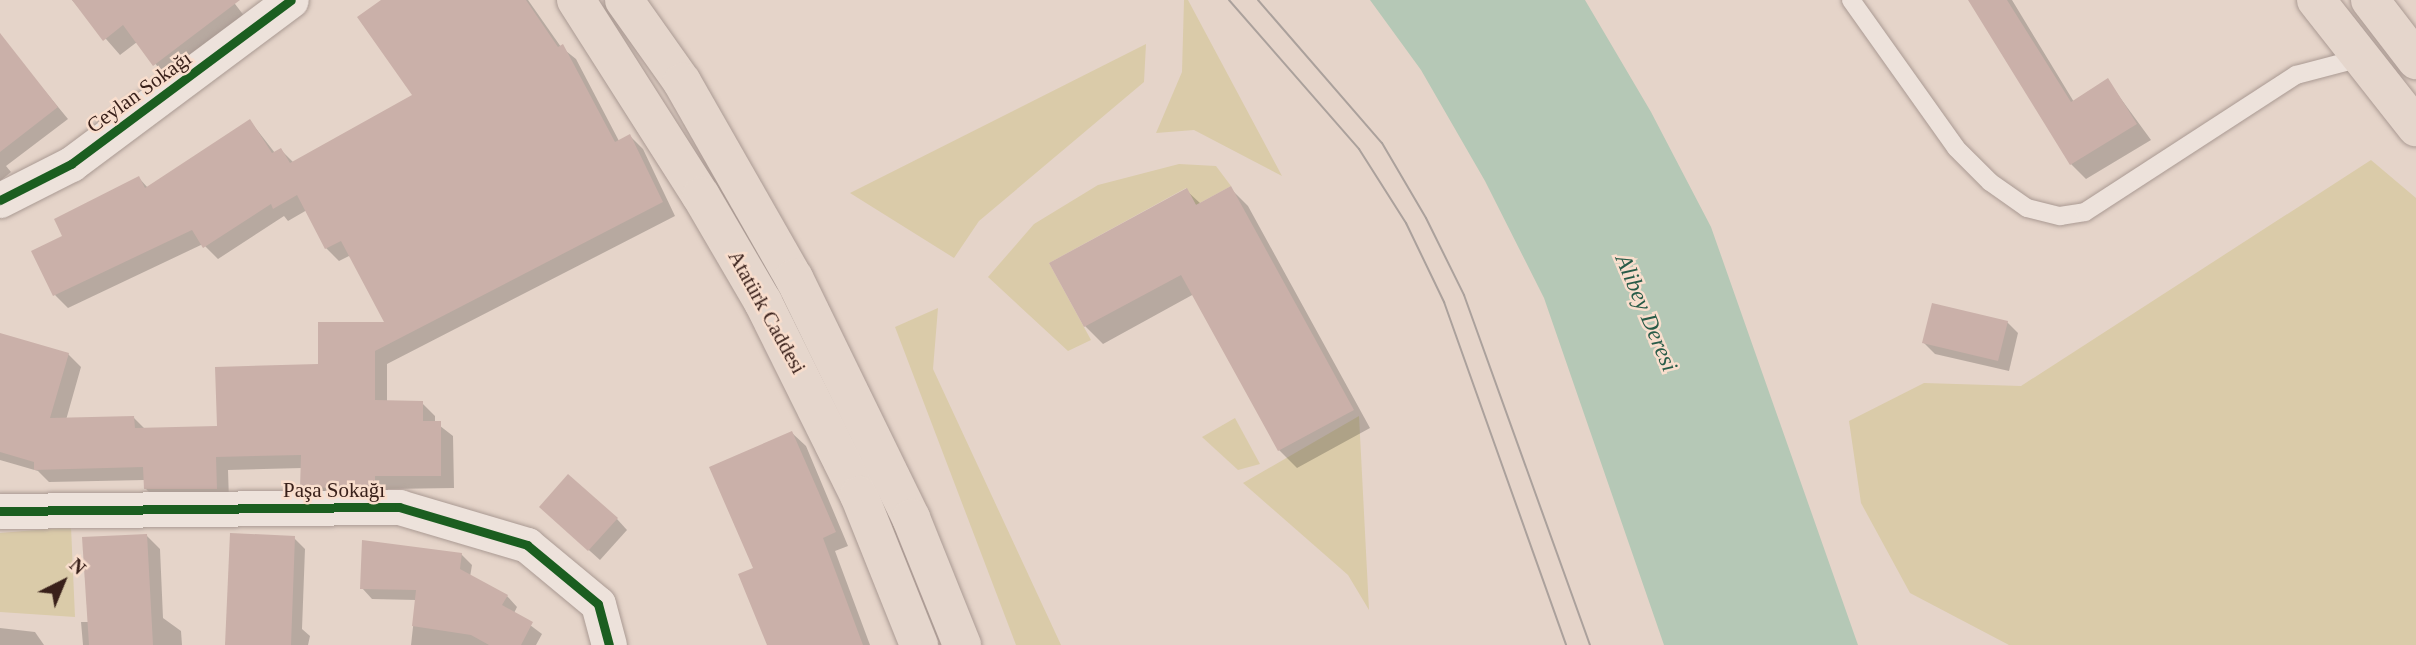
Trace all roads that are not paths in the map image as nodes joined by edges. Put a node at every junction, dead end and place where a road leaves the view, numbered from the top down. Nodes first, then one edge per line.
1 (576, 0) edge
2 (624, 0) edge
3 (1851, 0) edge
4 (2316, 0) edge
5 (2370, 0) edge
6 (277, 4) edge
7 (2361, 58) junction
8 (2416, 60) edge
9 (2416, 127) edge
10 (0, 200) edge
11 (0, 512) edge
12 (610, 645) edge
13 (919, 645) edge
14 (962, 645) edge

1 - 13 main road, Atatürk Caddesi
2 - 14 main road, Atatürk Caddesi
3 - 7 lane
4 - 7 main road
5 - 8 main road
6 - 10 street, Ceylan Sokağı
7 - 9 main road
11 - 12 street, Paşa Sokağı

